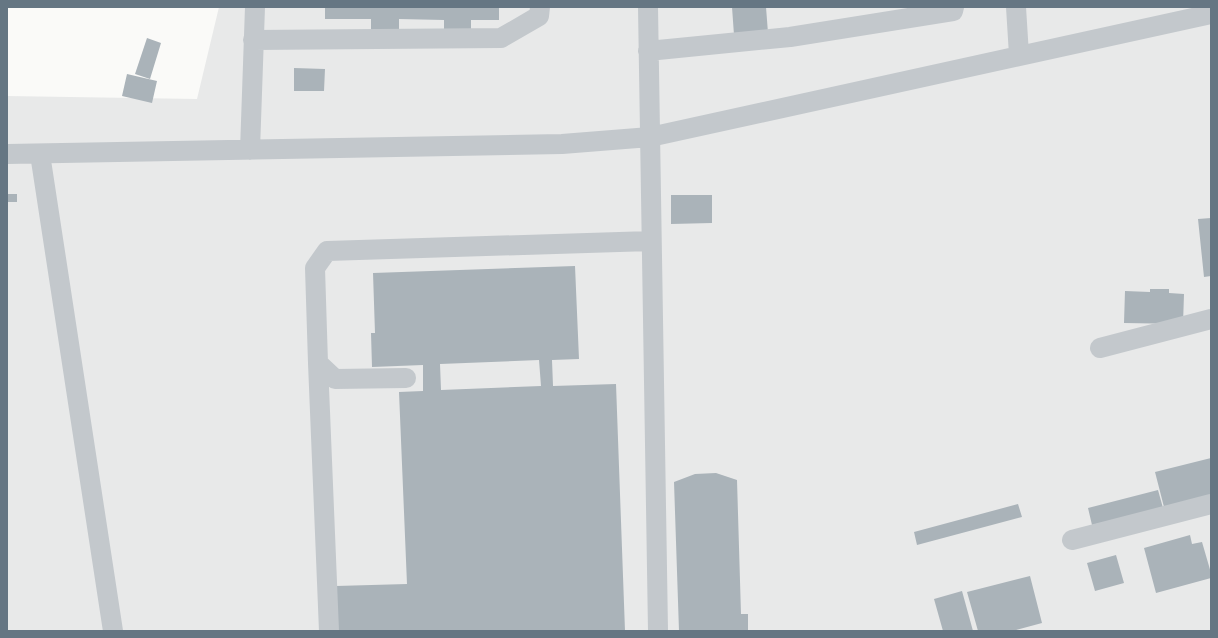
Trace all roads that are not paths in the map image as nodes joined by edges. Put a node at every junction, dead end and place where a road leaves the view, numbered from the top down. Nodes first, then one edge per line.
1 (254, 7) edge
2 (540, 7) edge
3 (648, 7) edge
4 (954, 7) edge
5 (1016, 7) edge
6 (1188, 12) edge
7 (1211, 14) edge
8 (253, 40) junction
9 (648, 51) junction
10 (1019, 55) junction
11 (650, 137) junction
12 (250, 150) junction
13 (7, 154) edge
14 (40, 154) junction
15 (651, 241) junction
16 (1211, 319) edge
17 (1100, 348) dead end
18 (318, 363) junction
19 (406, 378) dead end
20 (1211, 504) edge
21 (1072, 540) dead end
22 (113, 631) edge
23 (329, 631) edge
24 (658, 631) edge

1 - 8 street
2 - 8 street
3 - 9 street
4 - 9 street
5 - 10 street
6 - 7 street
6 - 10 street
8 - 12 street
9 - 11 street
10 - 11 street
11 - 12 street
11 - 15 street
12 - 14 street
13 - 14 street
14 - 22 street
15 - 18 street
15 - 24 street
16 - 17 street
18 - 19 street
18 - 23 street
20 - 21 street

